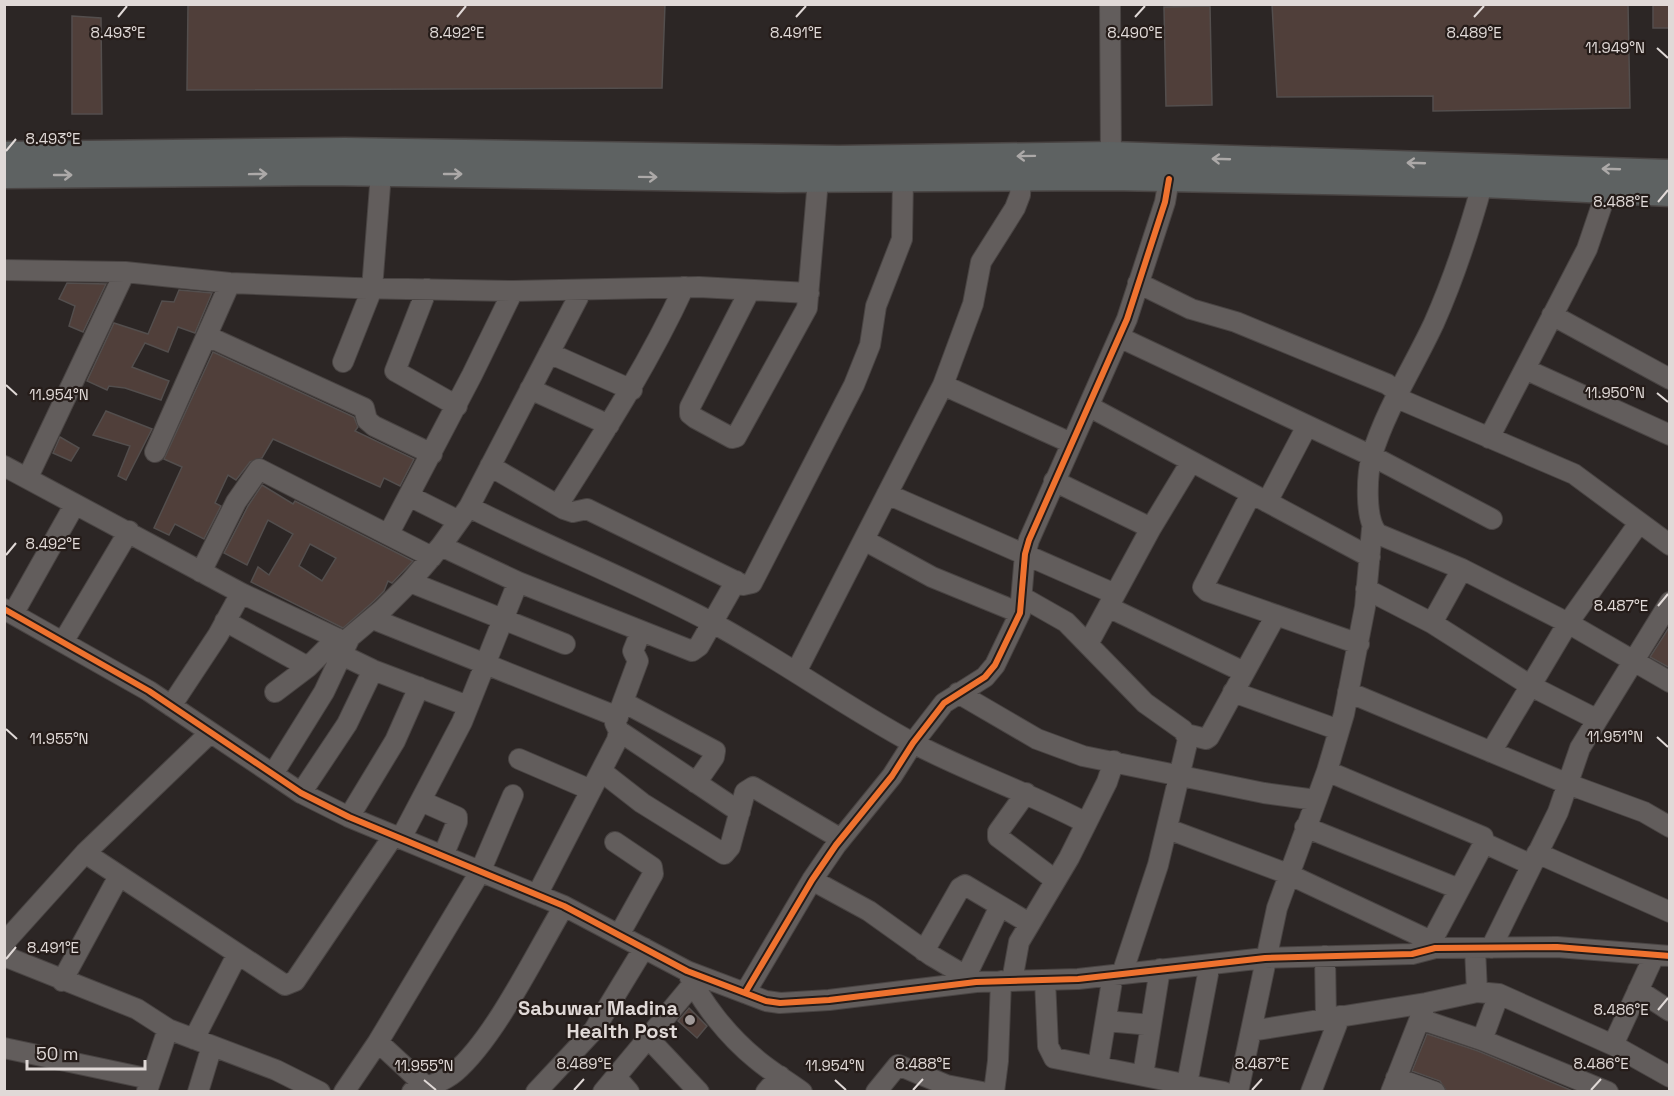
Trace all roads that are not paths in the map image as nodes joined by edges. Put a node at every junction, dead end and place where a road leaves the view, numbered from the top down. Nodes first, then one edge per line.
1 (1110, 4) edge
2 (4, 154) edge
3 (1111, 154) junction
4 (1670, 172) edge
5 (381, 173) junction
6 (4, 176) edge
7 (1111, 178) junction
8 (903, 179) junction
9 (1021, 179) junction
10 (1169, 179) junction
11 (818, 180) junction
12 (1482, 185) junction
13 (1607, 190) junction
14 (1670, 194) edge
15 (4, 270) edge
16 (124, 272) junction
17 (230, 283) junction
18 (1138, 283) junction
19 (684, 287) junction
20 (372, 289) junction
21 (427, 289) junction
22 (582, 290) junction
23 (750, 290) junction
24 (513, 291) junction
25 (808, 293) junction
26 (1552, 315) junction
27 (207, 336) junction
28 (1119, 337) junction
29 (549, 353) junction
30 (343, 362) dead end
31 (1525, 369) junction
32 (1670, 379) edge
33 (943, 385) junction
34 (530, 389) junction
35 (632, 390) junction
36 (1397, 398) junction
37 (457, 406) junction
38 (1090, 406) junction
39 (609, 425) junction
40 (1307, 426) junction
41 (1670, 435) edge
42 (1489, 438) junction
43 (1071, 443) junction
44 (154, 453) dead end
45 (432, 454) junction
46 (1372, 456) junction
47 (1191, 462) junction
48 (4, 465) edge
49 (490, 466) junction
50 (28, 477) junction
51 (1054, 481) junction
52 (887, 494) junction
53 (409, 496) junction
54 (1259, 498) junction
55 (75, 504) junction
56 (558, 505) junction
57 (464, 514) junction
58 (1492, 519) dead end
59 (1639, 523) junction
60 (1151, 528) junction
61 (1372, 528) junction
62 (129, 531) junction
63 (389, 533) junction
64 (864, 540) junction
65 (1670, 545) edge
66 (437, 552) junction
67 (1025, 554) junction
68 (1370, 557) junction
69 (1462, 569) junction
70 (201, 572) junction
71 (736, 581) junction
72 (410, 582) junction
73 (518, 582) junction
74 (1366, 589) junction
75 (241, 593) junction
76 (1111, 600) junction
77 (1670, 602) edge
78 (1021, 605) junction
79 (9, 612) edge
80 (1276, 615) junction
81 (373, 618) junction
82 (225, 621) junction
83 (503, 621) junction
84 (713, 623) junction
85 (1432, 623) junction
86 (1568, 623) junction
87 (641, 631) junction
88 (63, 642) junction
89 (566, 644) dead end
90 (1088, 644) junction
91 (1359, 644) junction
92 (342, 645) junction
93 (1633, 661) junction
94 (487, 663) junction
95 (308, 667) junction
96 (373, 670) junction
97 (796, 672) junction
98 (1244, 672) junction
99 (1670, 682) edge
100 (1530, 686) junction
101 (419, 687) junction
102 (275, 692) dead end
103 (1233, 692) junction
104 (1348, 692) junction
105 (958, 693) junction
106 (468, 705) junction
107 (171, 706) junction
108 (620, 716) junction
109 (1596, 719) junction
110 (1339, 730) junction
111 (210, 733) junction
112 (1186, 734) junction
113 (913, 743) junction
114 (1491, 752) junction
115 (519, 759) dead end
116 (1114, 761) junction
117 (601, 771) junction
118 (1326, 771) junction
119 (273, 774) junction
120 (1179, 776) junction
121 (696, 783) junction
122 (1568, 784) junction
123 (591, 790) junction
124 (301, 793) junction
125 (1026, 793) junction
126 (513, 795) dead end
127 (1316, 800) junction
128 (421, 801) junction
129 (740, 812) junction
130 (349, 817) junction
131 (1086, 823) junction
132 (1305, 826) junction
133 (1670, 827) edge
134 (1168, 830) junction
135 (398, 837) junction
136 (841, 839) junction
137 (615, 842) dead end
138 (1484, 843) junction
139 (85, 853) junction
140 (442, 856) junction
141 (1535, 859) junction
142 (480, 872) junction
143 (1288, 874) junction
144 (119, 876) junction
145 (812, 880) junction
146 (1055, 880) junction
147 (1458, 889) junction
148 (537, 895) junction
149 (564, 906) junction
150 (1000, 906) junction
151 (1670, 912) edge
152 (1029, 923) junction
153 (619, 934) junction
154 (4, 943) edge
155 (1429, 946) junction
156 (644, 948) junction
157 (1483, 948) junction
158 (924, 951) junction
159 (4, 956) edge
160 (237, 956) junction
161 (1325, 956) junction
162 (1662, 956) edge
163 (1266, 958) junction
164 (1160, 969) junction
165 (1118, 974) junction
166 (1208, 974) dead end
167 (690, 977) junction
168 (971, 979) junction
169 (1045, 980) junction
170 (62, 981) junction
171 (1006, 981) junction
172 (1638, 990) junction
173 (1478, 992) junction
174 (745, 993) junction
175 (1499, 994) junction
176 (1423, 1011) junction
177 (1670, 1011) edge
178 (1333, 1017) junction
179 (1106, 1020) junction
180 (1151, 1025) junction
181 (168, 1029) junction
182 (1251, 1031) junction
183 (649, 1039) junction
184 (1482, 1040) junction
185 (203, 1042) junction
186 (378, 1042) junction
187 (1613, 1045) junction
188 (4, 1048) edge
189 (1098, 1066) junction
190 (1143, 1075) junction
191 (780, 1076) junction
192 (1670, 1077) edge
193 (1187, 1084) junction
194 (148, 1085) edge
195 (1394, 1085) edge
196 (616, 1087) edge
197 (424, 1090) edge
198 (199, 1091) edge
199 (320, 1092) edge
200 (344, 1092) edge
201 (536, 1092) edge
202 (699, 1092) edge
203 (766, 1092) edge
204 (802, 1092) edge
205 (876, 1092) edge
206 (982, 1092) edge
207 (994, 1092) edge
208 (1224, 1092) edge
209 (1238, 1092) edge
210 (1311, 1092) edge
211 (1435, 1092) edge
212 (1608, 1092) edge

1 - 3 street
3 -> 2 main road
4 -> 3 main road
3 - 7 street
6 -> 5 main road
5 -> 11 main road
5 - 20 street
7 - 9 main road
7 - 10 main road
8 - 9 main road
8 - 11 main road
8 - 71 street
9 - 33 street
10 - 12 main road
10 - 18 street
11 - 25 street
12 - 13 main road
12 - 36 street
13 - 14 main road
13 - 26 street
15 - 16 street
16 - 17 street
16 - 50 street
17 - 20 street
17 - 27 street
18 - 28 street
18 - 36 street
19 - 22 street
19 - 23 street
19 - 35 street
20 - 21 street
20 - 30 street
21 - 24 street
21 - 37 street
22 - 24 street
22 - 29 street
23 - 25 street
23 - 25 street
24 - 37 street
26 - 31 street
26 - 32 street
27 - 44 street
27 - 45 street
28 - 38 street
28 - 40 street
29 - 34 street
29 - 35 street
31 - 41 street
31 - 42 street
33 - 43 street
33 - 52 street
34 - 39 street
34 - 49 street
35 - 39 street
36 - 42 street
36 - 46 street
37 - 45 street
38 - 43 street
38 - 47 street
39 - 56 street
40 - 46 street
40 - 54 street
42 - 59 street
43 - 51 street
45 - 53 street
46 - 58 street
46 - 61 street
47 - 54 street
47 - 60 street
48 - 50 street
49 - 56 street
49 - 57 street
50 - 55 street
51 - 60 street
51 - 67 street
52 - 64 street
52 - 67 street
53 - 57 street
53 - 63 street
54 - 68 street
54 - 80 street
55 - 62 street
55 - 79 street
56 - 71 street
57 - 66 street
57 - 84 street
59 - 65 street
59 - 86 street
60 - 76 street
61 - 68 street
61 - 69 street
62 - 70 street
62 - 88 street
63 - 66 street
63 - 70 street
64 - 78 street
64 - 97 street
66 - 72 street
66 - 73 street
67 - 76 street
67 - 78 street
68 - 74 street
69 - 85 street
69 - 86 street
70 - 75 street
71 - 84 street
72 - 81 street
72 - 83 street
73 - 83 street
73 - 87 street
74 - 85 street
74 - 91 street
75 - 82 street
75 - 92 street
76 - 90 street
76 - 98 street
77 - 93 street
78 - 90 street
78 - 105 street
79 - 88 street
80 - 91 street
80 - 98 street
81 - 92 street
81 - 94 street
82 - 95 street
82 - 107 street
83 - 89 street
83 - 94 street
84 - 87 street
84 - 97 street
85 - 100 street
86 - 93 street
86 - 100 street
87 - 108 street
88 - 107 street
90 - 112 street
91 - 104 street
92 - 95 street
92 - 96 street
92 - 119 street
93 - 99 street
93 - 109 street
94 - 106 street
94 - 108 street
95 - 102 street
96 - 101 street
96 - 124 street
97 - 113 street
98 - 103 street
100 - 109 street
100 - 114 street
101 - 106 street
101 - 130 street
103 - 110 street
103 - 112 street
104 - 110 street
104 - 114 street
105 - 113 street
105 - 116 street
106 - 128 street
107 - 111 street
108 - 117 street
108 - 121 street
108 - 121 street
109 - 122 street
110 - 118 street
111 - 119 street
111 - 139 street
112 - 120 street
113 - 125 street
113 - 136 street
114 - 122 street
115 - 123 street
116 - 120 street
116 - 131 street
117 - 123 street
117 - 129 street
118 - 127 street
118 - 138 street
119 - 124 street
120 - 127 street
120 - 134 street
121 - 129 street
122 - 133 street
122 - 141 street
123 - 148 street
124 - 130 street
125 - 131 street
125 - 146 street
126 - 142 street
127 - 132 street
128 - 135 street
128 - 140 street
129 - 136 street
130 - 135 street
131 - 146 street
132 - 143 street
132 - 147 street
134 - 143 street
134 - 165 street
135 - 140 street
135 - 160 street
136 - 145 street
137 - 153 street
138 - 141 street
138 - 147 street
139 - 144 street
139 - 154 street
140 - 142 street
141 - 151 street
141 - 157 street
142 - 148 street
142 - 186 street
143 - 155 street
143 - 163 street
144 - 160 street
144 - 170 street
145 - 158 street
145 - 174 street
146 - 152 street
147 - 155 street
148 - 149 street
149 - 153 street
149 - 197 street
150 - 152 street
150 - 158 street
150 - 168 street
152 - 171 street
153 - 156 street
155 - 157 street
155 - 161 street
156 - 167 street
156 - 201 street
157 - 162 street
157 - 173 street
158 - 168 street
159 - 170 street
160 - 185 street
161 - 163 street
161 - 178 street
162 - 172 street
163 - 164 street
163 - 182 street
164 - 165 street
164 - 180 street
165 - 169 street
165 - 179 street
166 - 193 street
167 - 174 street
167 - 183 street
167 - 191 street
168 - 171 street
168 - 174 street
169 - 171 street
169 - 189 street
170 - 181 street
171 - 207 street
172 - 177 street
172 - 187 street
173 - 175 street
173 - 176 street
175 - 184 street
175 - 187 street
176 - 178 street
176 - 184 street
176 - 195 street
178 - 182 street
178 - 210 street
179 - 180 street
179 - 189 street
180 - 190 street
181 - 185 street
181 - 194 street
182 - 209 street
183 - 196 street
183 - 202 street
184 - 212 street
185 - 198 street
185 - 199 street
186 - 197 street
186 - 200 street
187 - 192 street
188 - 194 street
189 - 190 street
190 - 193 street
191 - 203 street
191 - 204 street
193 - 208 street
195 - 211 street
205 - 206 street

